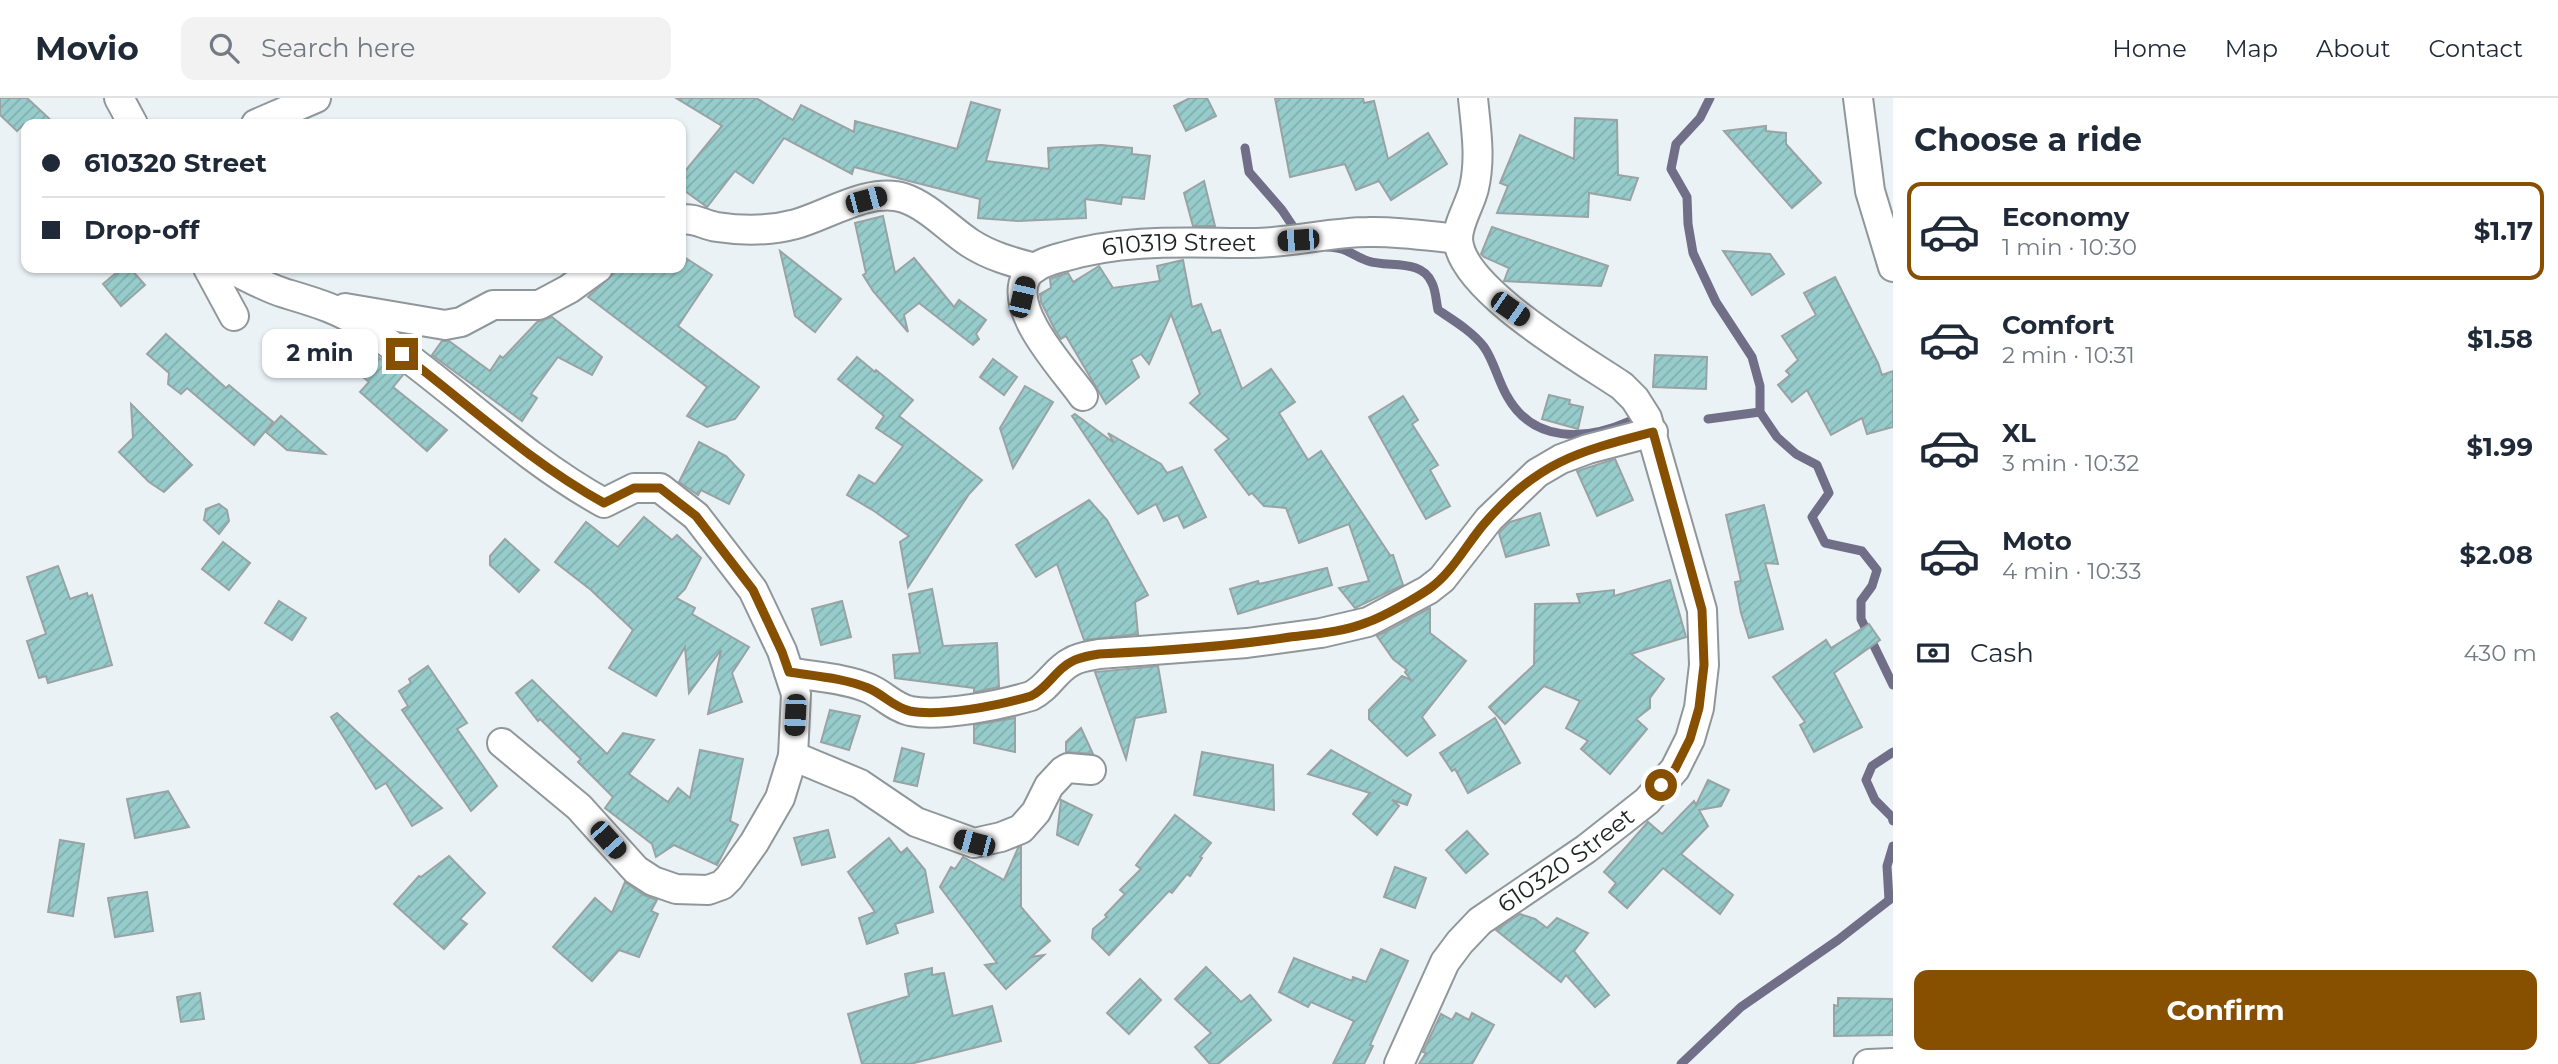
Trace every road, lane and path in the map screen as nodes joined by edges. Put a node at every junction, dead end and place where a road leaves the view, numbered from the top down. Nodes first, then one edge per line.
1 (119, 98) edge
2 (316, 98) edge
3 (1473, 98) edge
4 (1858, 98) edge
5 (130, 119) edge
6 (268, 119) edge
7 (686, 220) edge
8 (1458, 239) junction
9 (1893, 267) edge
10 (1035, 268) junction
11 (211, 273) edge
12 (241, 273) edge
13 (591, 273) edge
14 (324, 304) junction
15 (234, 316) dead end
16 (1083, 396) dead end
17 (1653, 432) junction
18 (789, 672) junction
19 (502, 743) dead end
20 (793, 757) junction
21 (1091, 770) dead end
22 (1893, 1063) edge
23 (1399, 1064) edge
24 (1868, 1064) edge

1 - 5 street
2 - 6 street
3 - 8 street
4 - 9 street
7 - 10 street
8 - 10 street, 610319 Street
8 - 17 street, 610320 Street
10 - 16 street
11 - 15 street
12 - 14 street
13 - 14 street
14 - 18 street
17 - 18 street
17 - 23 street, 610320 Street
18 - 20 street
19 - 20 street
20 - 21 street
22 - 24 street

